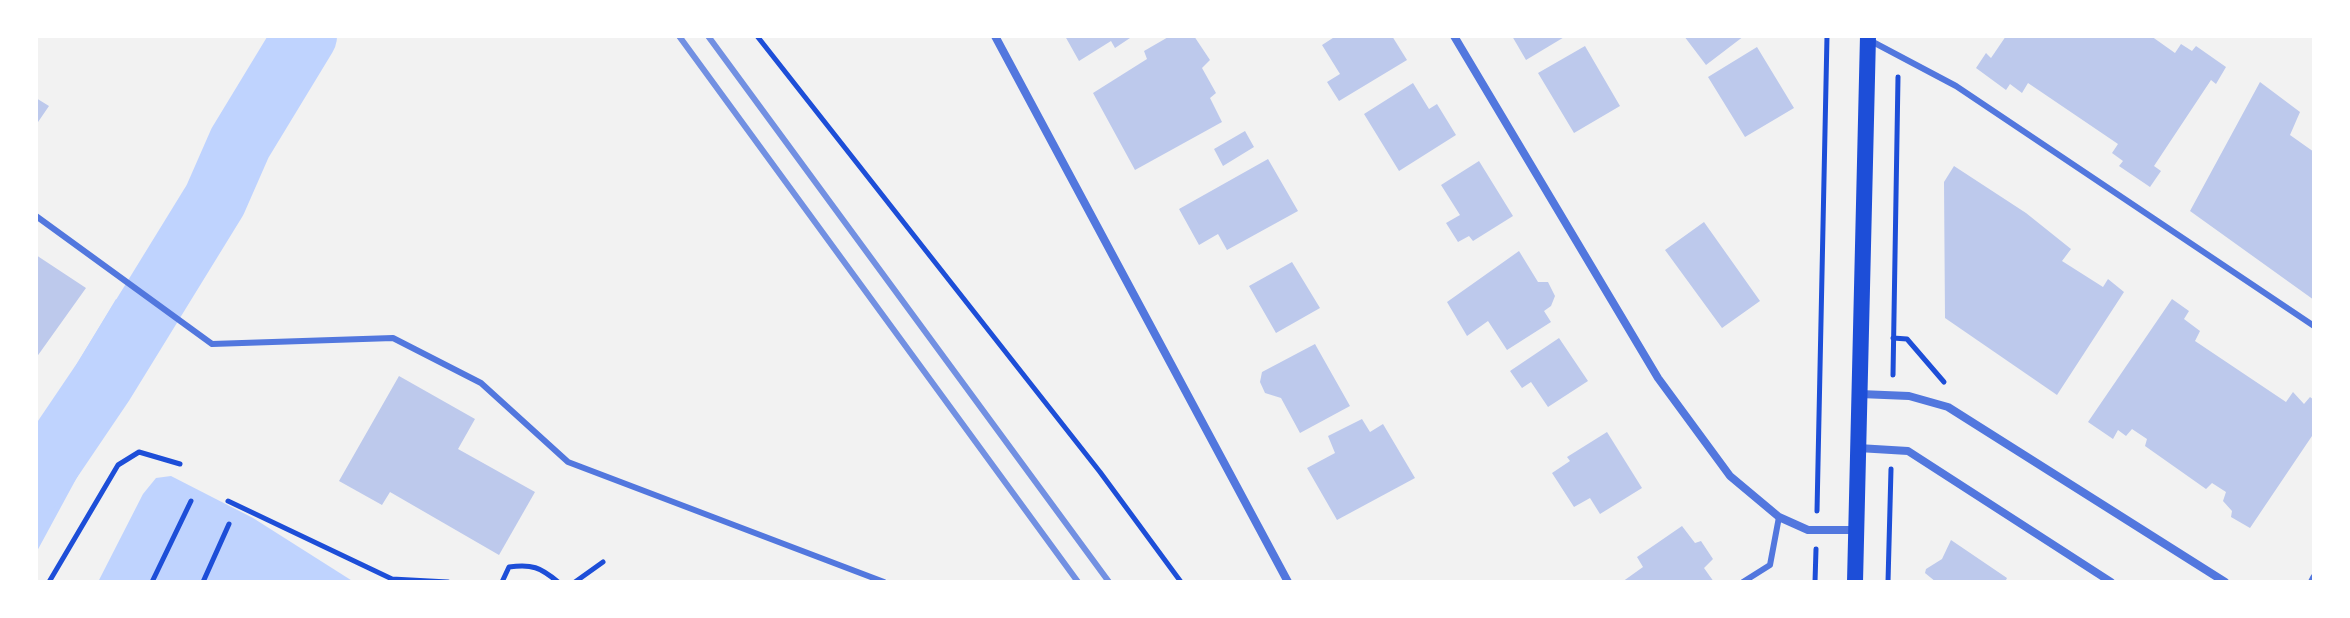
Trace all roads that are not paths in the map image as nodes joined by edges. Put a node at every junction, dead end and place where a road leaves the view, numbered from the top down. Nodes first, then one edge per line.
1 (995, 36) edge
2 (1454, 36) edge
3 (1868, 37) edge
4 (36, 216) edge
5 (2314, 326) edge
6 (1860, 394) junction
7 (1858, 448) junction
8 (1779, 517) junction
9 (1856, 530) junction
10 (884, 582) edge
11 (1288, 582) edge
12 (1743, 582) edge
13 (1855, 582) edge
14 (2111, 582) edge
15 (2225, 582) edge

1 - 11 street
2 - 8 street
3 - 5 lane
3 - 6 main road
4 - 10 lane
6 - 7 main road
6 - 15 street
7 - 9 main road
7 - 14 street
8 - 9 street
8 - 12 lane
9 - 13 main road

